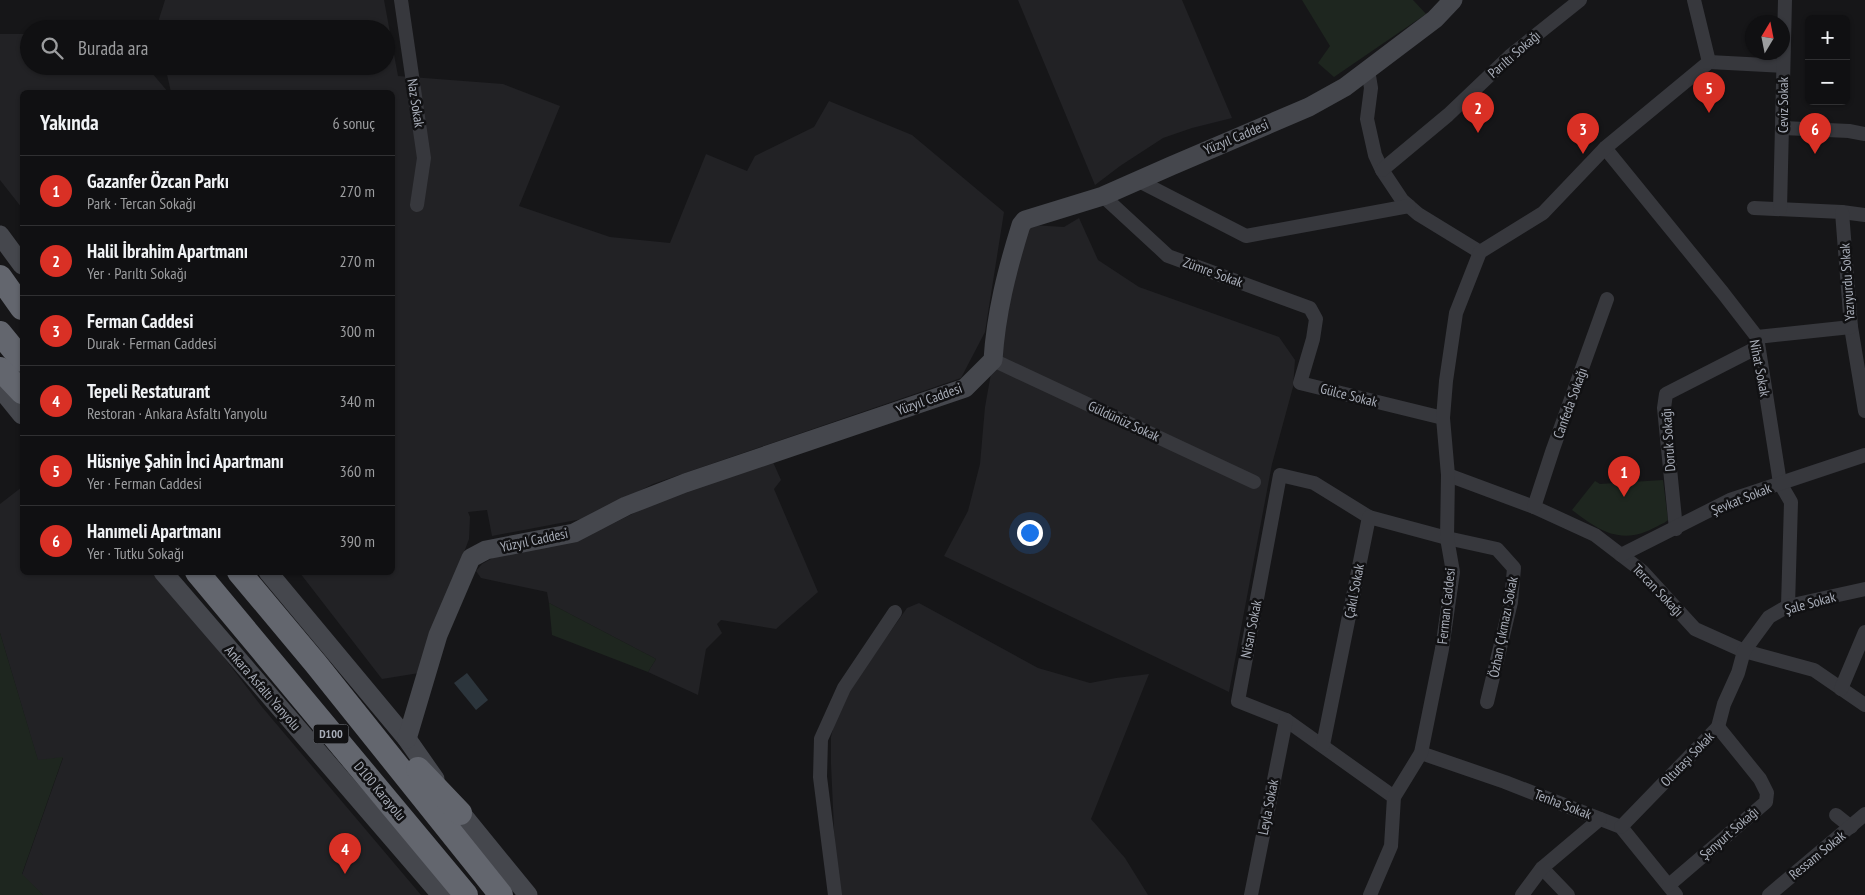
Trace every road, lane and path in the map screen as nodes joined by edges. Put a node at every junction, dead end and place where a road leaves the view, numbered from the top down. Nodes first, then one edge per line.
1 (401, 0) edge
2 (1453, 0) edge
3 (1580, 0) edge
4 (1694, 0) edge
5 (1785, 0) edge
6 (1709, 62) junction
7 (1783, 66) junction
8 (1368, 70) junction
9 (1783, 128) junction
10 (1865, 134) edge
11 (1605, 148) junction
12 (1382, 170) junction
13 (1139, 181) junction
14 (1103, 196) junction
15 (416, 205) dead end
16 (1409, 206) junction
17 (1754, 208) dead end
18 (1780, 209) junction
19 (1842, 212) junction
20 (1865, 215) edge
21 (0, 235) edge
22 (1480, 252) junction
23 (20, 262) edge
24 (0, 277) edge
25 (0, 291) edge
26 (1607, 299) dead end
27 (20, 305) edge
28 (20, 315) edge
29 (1850, 327) junction
30 (0, 333) edge
31 (1313, 338) joint
32 (1757, 342) junction
33 (20, 358) edge
34 (993, 360) junction
35 (0, 369) edge
36 (0, 388) edge
37 (20, 390) edge
38 (1865, 411) edge
39 (20, 413) edge
40 (1443, 418) junction
41 (1865, 455) edge
42 (1448, 475) junction
43 (1254, 482) dead end
44 (1780, 483) junction
45 (1534, 507) junction
46 (1369, 517) junction
47 (1676, 529) junction
48 (1447, 538) junction
49 (1621, 555) junction
50 (166, 575) edge
51 (199, 575) edge
52 (242, 575) edge
53 (270, 575) edge
54 (1865, 589) edge
55 (1788, 606) junction
56 (895, 612) dead end
57 (1865, 632) edge
58 (1744, 651) junction
59 (316, 664) junction
60 (1841, 688) junction
61 (1487, 702) dead end
62 (1865, 705) edge
63 (1286, 720) junction
64 (1718, 727) junction
65 (407, 739) junction
66 (1323, 745) junction
67 (1421, 753) junction
68 (1394, 797) junction
69 (460, 813) junction
70 (1865, 814) edge
71 (1836, 815) dead end
72 (1600, 819) junction
73 (1621, 827) junction
74 (1850, 827) junction
75 (1542, 868) junction
76 (445, 885) edge
77 (1672, 890) edge
78 (462, 895) edge
79 (466, 895) edge
80 (501, 895) edge
81 (528, 895) edge
82 (835, 895) edge
83 (1251, 895) edge
84 (1370, 895) edge
85 (1522, 895) edge
86 (1568, 895) edge
87 (1769, 895) edge

1 - 15 street, Naz Sokak
2 - 8 street, Yüzyıl Caddesi
3 - 12 street, Parıltı Sokağı
4 - 6 street
5 - 7 street, Ceviz Sokak
6 - 7 street
6 - 11 street
7 - 9 street, Ceviz Sokak
8 - 12 street
8 - 13 street, Yüzyıl Caddesi
9 - 10 street
9 - 18 street, Ceviz Sokak
11 - 22 street
11 - 32 street, Nihat Sokak
12 - 16 street
13 - 14 street, Yüzyıl Caddesi
13 - 16 street
14 - 31 street, Zümre Sokak
14 - 34 street, Yüzyıl Caddesi
16 - 22 street
17 - 18 street
18 - 19 street
19 - 20 street
19 - 29 street, Yazıyurdu Sokak
21 - 23 street
22 - 40 street, Ferman Caddesi
24 - 27 highway
25 - 28 highway
26 - 45 street, Canfeda Sokağı
29 - 32 street
29 - 38 street, Yazıyurdu Sokak
30 - 33 highway
31 - 40 street, Gülce Sokak
32 - 44 street, Nihat Sokak
32 - 47 street, Doruk Sokağı
34 - 43 street, Güldünüz Sokak
34 - 65 street, Yüzyıl Caddesi
35 - 37 highway
36 - 39 street
40 - 42 street, Ferman Caddesi
41 - 44 street, Şevkat Sokak
42 - 45 street, Tercan Sokağı
42 - 48 street, Ferman Caddesi
44 - 47 street, Şevkat Sokak
44 - 55 street, Nihat Sokak
45 - 49 street, Tercan Sokağı
46 - 48 street
46 - 63 street, Nisan Sokak
46 - 66 street, Çakıl Sokak
47 - 49 street, Şevkat Sokak
48 - 61 street, Özhan Çıkmazı Sokak
48 - 67 street, Ferman Caddesi
49 - 58 street, Tercan Sokağı
50 - 76 street, Ankara Asfaltı Yanyolu
51 - 76 highway, D100 Karayolu / D100
52 - 59 highway, D100 Karayolu / D100
53 - 65 street
54 - 55 street, Şale Sokak
55 - 58 street, Şale Sokak
56 - 82 street
57 - 60 street
58 - 60 street, Tercan Sokağı
58 - 64 street, Oltutaşı Sokak
59 - 69 highway, D100
59 - 80 highway, D100 Karayolu / D100
60 - 62 street, Tercan Sokağı
63 - 66 street, Nisan Sokak
63 - 83 street, Leyla Sokak
64 - 73 street, Oltutaşı Sokak
64 - 77 street, Şenyurt Sokağı
65 - 69 street
66 - 68 street, Nisan Sokak
67 - 68 street, Ferman Caddesi
67 - 72 street, Tenha Sokak
68 - 84 street, Ferman Caddesi
69 - 81 street
70 - 74 street, Ressam Sokak
71 - 74 street
72 - 73 street, Tenha Sokak
72 - 75 street
73 - 77 street, Tenha Sokak
74 - 87 street, Ressam Sokak
75 - 85 street
75 - 86 street
76 - 78 highway
76 - 79 highway, D100 Karayolu / D100

